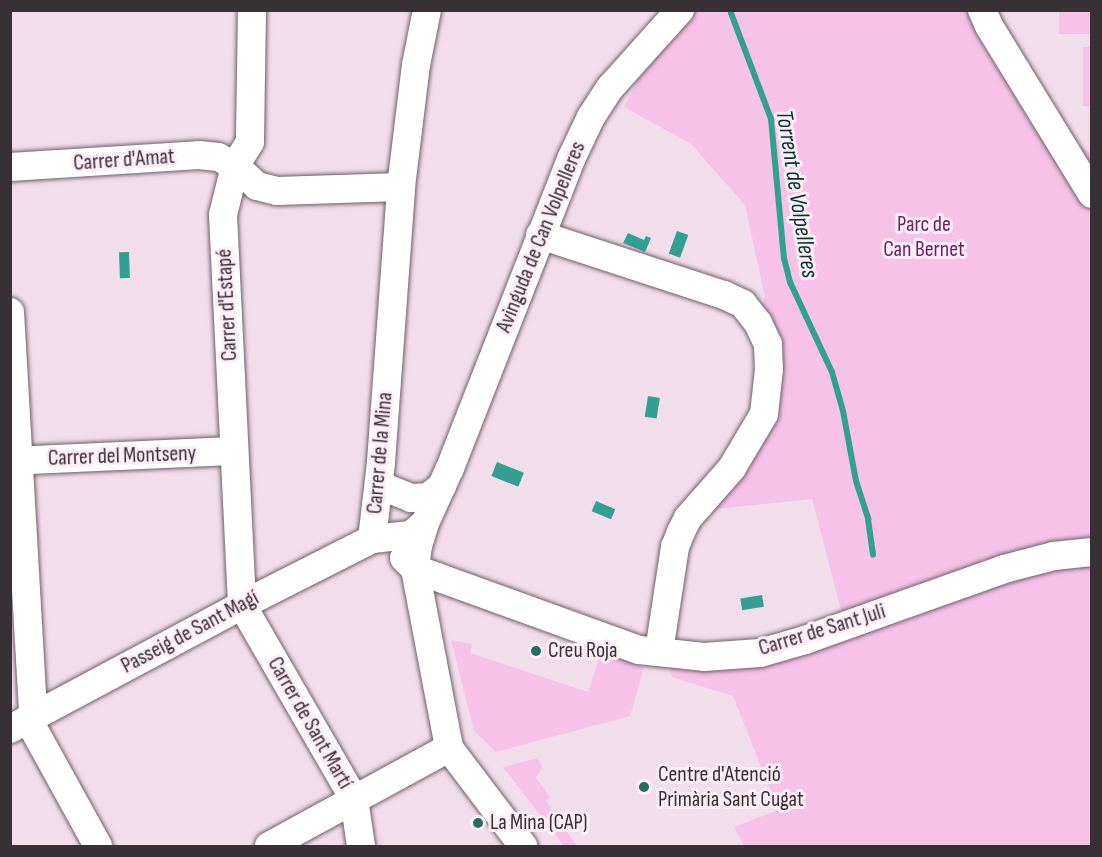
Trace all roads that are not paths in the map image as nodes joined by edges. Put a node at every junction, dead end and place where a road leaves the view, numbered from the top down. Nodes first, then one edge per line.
1 (252, 10) edge
2 (427, 10) edge
3 (680, 10) edge
4 (982, 10) edge
5 (1058, 136) junction
6 (1092, 154) edge
7 (235, 166) junction
8 (10, 167) edge
9 (401, 187) junction
10 (1092, 194) edge
11 (540, 235) junction
12 (10, 312) edge
13 (234, 450) junction
14 (15, 460) edge
15 (379, 484) junction
16 (442, 486) junction
17 (425, 524) junction
18 (372, 539) junction
19 (1092, 552) edge
20 (415, 568) junction
21 (242, 605) junction
22 (659, 652) junction
23 (24, 721) edge
24 (449, 748) junction
25 (354, 799) junction
26 (98, 846) edge
27 (269, 846) edge
28 (361, 846) edge
29 (523, 846) edge

1 - 7 street, Carrer d'Estapé
2 - 9 street, Carrer de la Mina
3 - 11 street, Avinguda de Can Volpelleres
4 - 5 street
5 - 6 street
5 - 10 street
7 - 8 street, Carrer d'Amat
7 - 9 street
7 - 13 street, Carrer d'Estapé
9 - 15 street, Carrer de la Mina
11 - 16 street, Avinguda de Can Volpelleres
11 - 22 street
12 - 14 street
13 - 14 street, Carrer del Montseny
13 - 21 street, Carrer d'Estapé
14 - 23 street
15 - 16 street
15 - 18 street, Carrer de la Mina
16 - 17 street, Avinguda de Can Volpelleres
17 - 18 street
17 - 20 street, Avinguda de Can Volpelleres
18 - 20 street, Carrer de la Mina
18 - 21 street, Passeig de Sant Magí
19 - 22 street, Carrer de Sant Juli
20 - 22 street, Carrer de Sant Juli
20 - 24 street
21 - 23 street, Passeig de Sant Magí
21 - 25 street, Carrer de Sant Martí
23 - 26 street
24 - 25 street
24 - 29 street
25 - 27 street
25 - 28 street, Carrer de Sant Martí

